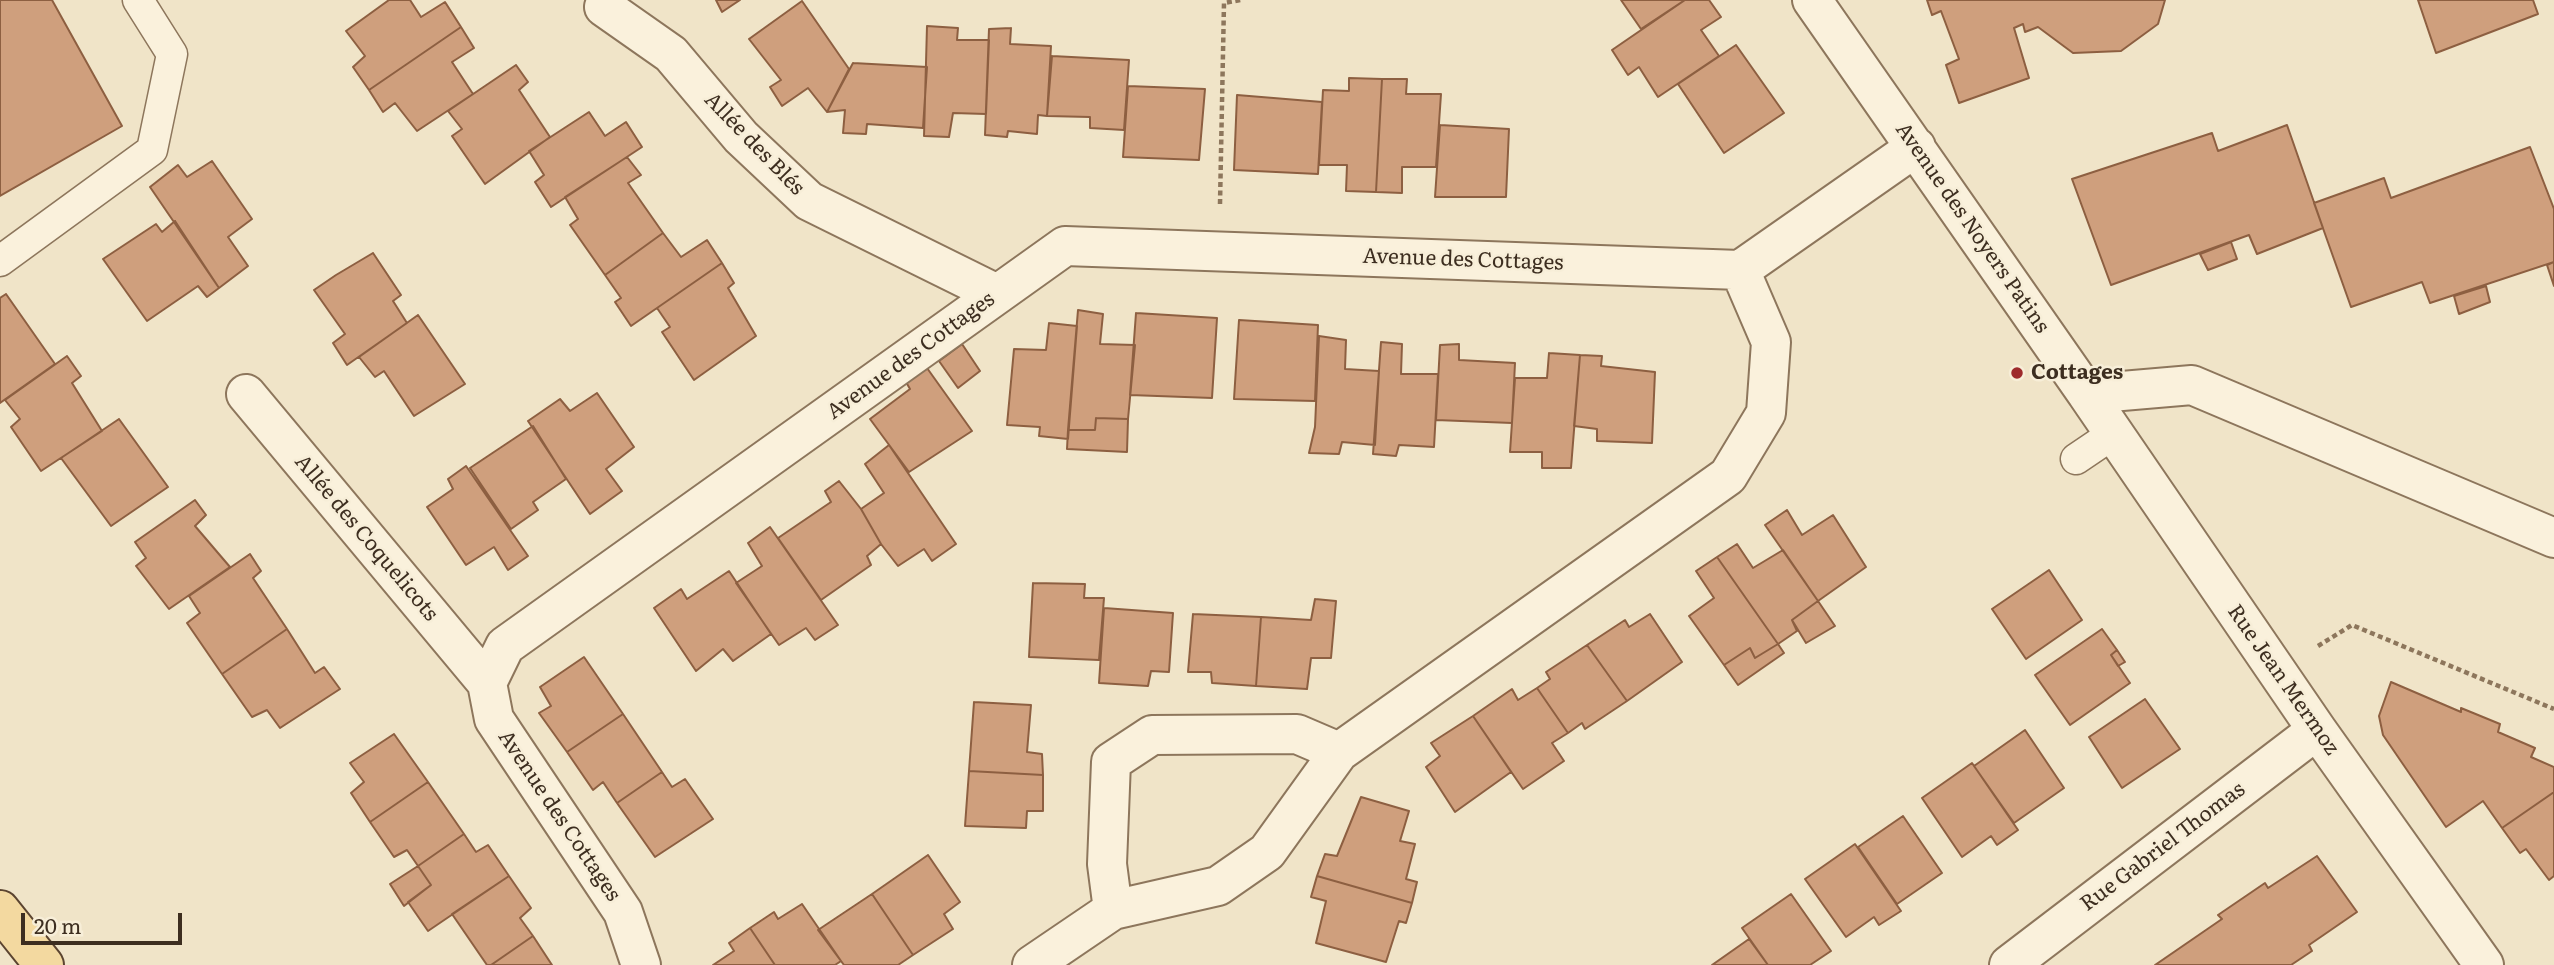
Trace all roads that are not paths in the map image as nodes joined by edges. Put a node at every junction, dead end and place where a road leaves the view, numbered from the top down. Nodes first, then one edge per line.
1 (138, 0) edge
2 (1812, 0) edge
3 (604, 7) dead end
4 (1916, 147) junction
5 (0, 261) edge
6 (1740, 270) junction
7 (997, 294) junction
8 (246, 394) dead end
9 (2087, 394) junction
10 (2113, 434) junction
11 (2076, 460) dead end
12 (2554, 538) edge
13 (487, 683) junction
14 (2317, 730) junction
15 (1339, 752) junction
16 (1113, 910) junction
17 (4, 923) edge
18 (44, 965) edge
19 (641, 965) edge
20 (1032, 965) edge
21 (2009, 965) edge
22 (2484, 965) edge

1 - 5 lane
2 - 4 street, Avenue des Noyers Patins
3 - 7 street, Allée des Blés
4 - 6 street
4 - 9 street, Avenue des Noyers Patins
6 - 7 street, Avenue des Cottages
6 - 15 street
7 - 13 street, Avenue des Cottages
8 - 13 street, Allée des Coquelicots
9 - 10 street, Rue Jean Mermoz
9 - 12 street
10 - 11 lane
10 - 14 street, Rue Jean Mermoz
13 - 19 street, Avenue des Cottages
14 - 21 street, Rue Gabriel Thomas
14 - 22 street, Rue Jean Mermoz
15 - 16 street
15 - 16 street
16 - 20 street
17 - 18 main road

